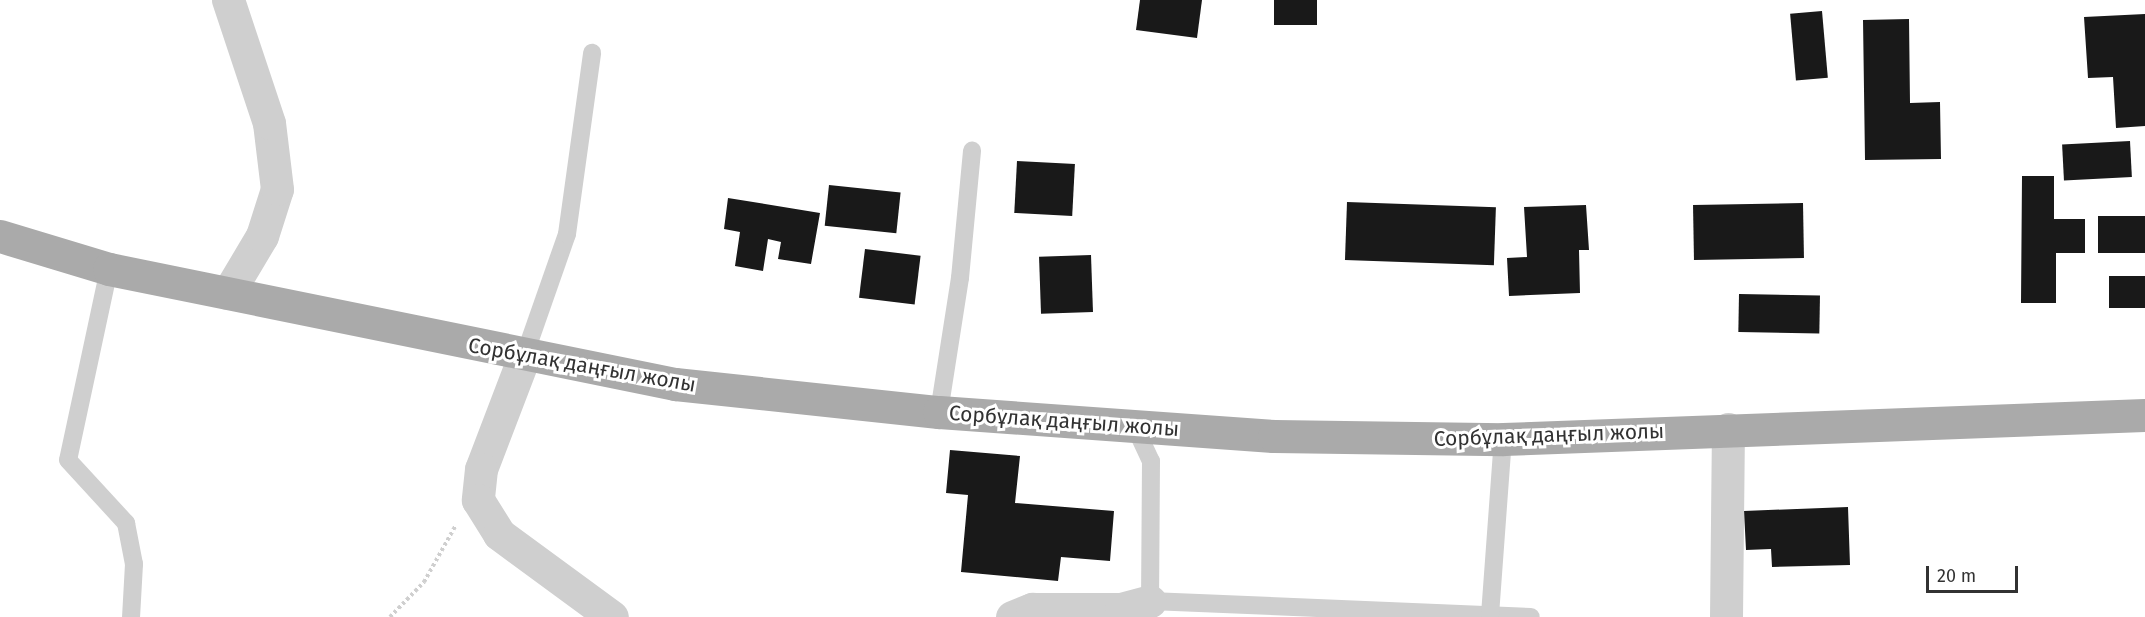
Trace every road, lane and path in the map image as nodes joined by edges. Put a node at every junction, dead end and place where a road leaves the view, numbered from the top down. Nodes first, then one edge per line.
1 (223, 0) edge
2 (228, 0) edge
3 (592, 52) dead end
4 (972, 151) dead end
5 (0, 236) edge
6 (109, 269) junction
7 (228, 293) junction
8 (525, 354) junction
9 (939, 412) junction
10 (2145, 415) edge
11 (1135, 427) junction
12 (1728, 429) junction
13 (1503, 439) junction
14 (461, 516) dead end
15 (1150, 601) junction
16 (1490, 615) junction
17 (131, 617) edge
18 (390, 617) edge
19 (612, 617) edge
20 (1012, 617) edge
21 (1531, 617) edge
22 (1725, 617) edge

1 - 2 street
2 - 7 street
3 - 8 lane
4 - 9 lane
5 - 6 main road, Сорбұлақ даңғыл жолы
6 - 7 main road, Сорбұлақ даңғыл жолы
6 - 17 lane
7 - 8 main road, Сорбұлақ даңғыл жолы
8 - 9 main road, Сорбұлақ даңғыл жолы
8 - 19 street
9 - 11 main road, Сорбұлақ даңғыл жолы
10 - 12 main road, Сорбұлақ даңғыл жолы
11 - 13 main road, Сорбұлақ даңғыл жолы
11 - 15 lane
12 - 13 main road, Сорбұлақ даңғыл жолы
12 - 22 street
13 - 16 lane
14 - 18 path
15 - 16 lane
15 - 20 street
16 - 21 lane

